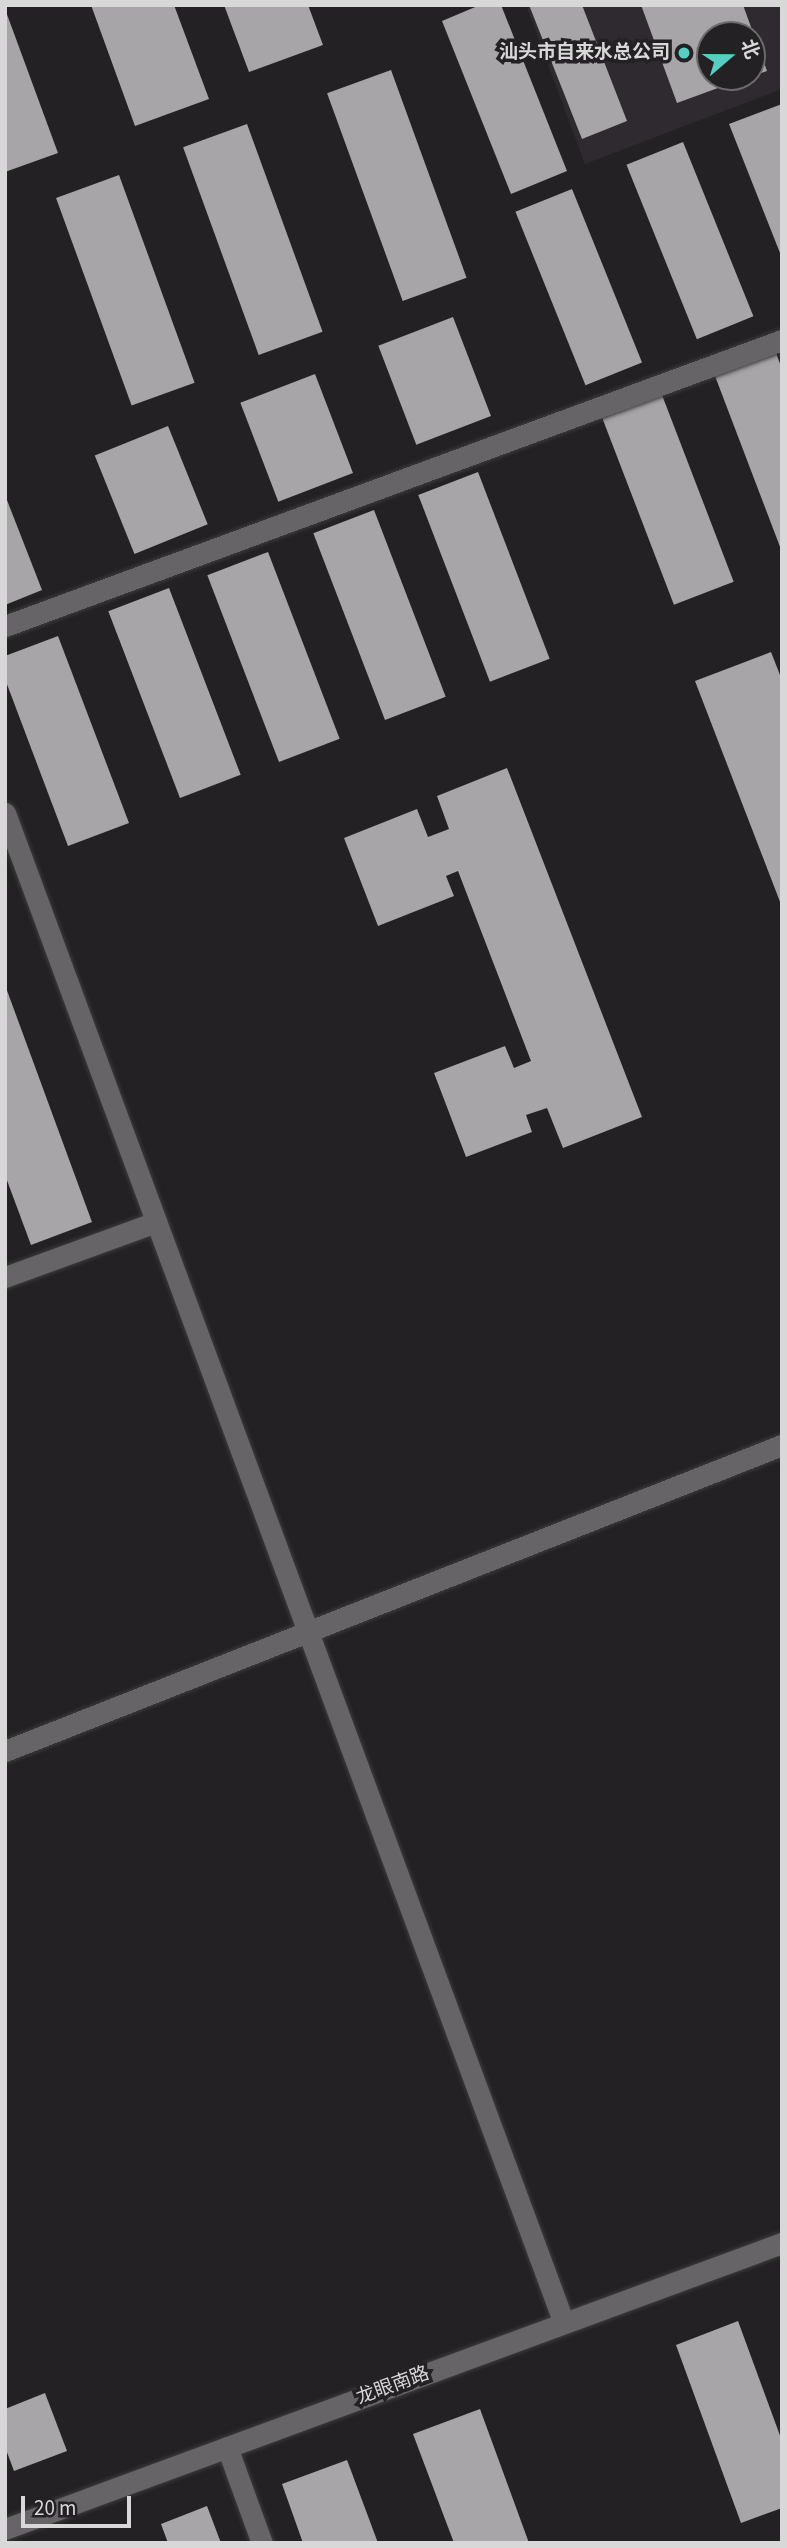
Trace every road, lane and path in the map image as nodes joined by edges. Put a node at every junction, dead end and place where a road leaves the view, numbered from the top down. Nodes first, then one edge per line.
1 (782, 340) edge
2 (5, 626) edge
3 (5, 813) edge
4 (156, 1222) junction
5 (5, 1277) edge
6 (782, 1446) edge
7 (308, 1633) junction
8 (5, 1751) edge
9 (782, 2244) edge
10 (564, 2323) junction
11 (227, 2446) junction
12 (6, 2528) edge
13 (262, 2543) edge

1 - 2 street
3 - 4 street
4 - 5 street
4 - 7 street
6 - 7 street
7 - 8 street
7 - 10 street
9 - 10 street, 龙眼南路
10 - 11 street, 龙眼南路
11 - 12 street, 龙眼南路
11 - 13 street

